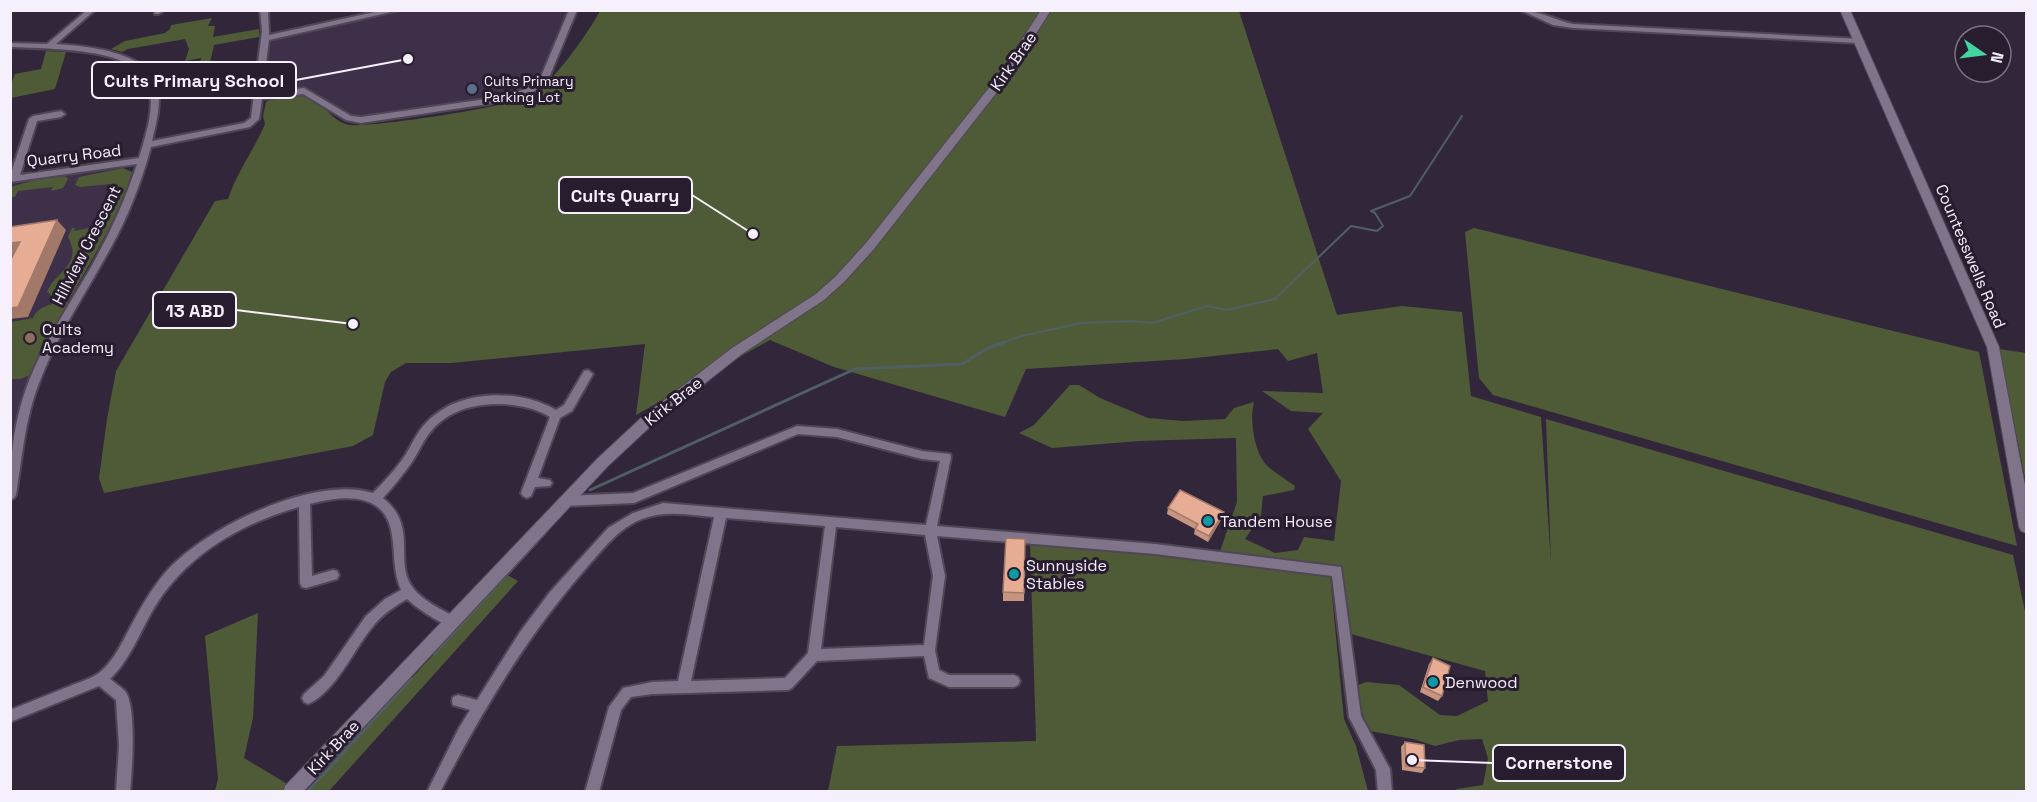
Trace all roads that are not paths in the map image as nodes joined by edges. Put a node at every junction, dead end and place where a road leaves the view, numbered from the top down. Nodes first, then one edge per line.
1 (92, 10) edge
2 (264, 10) edge
3 (397, 10) edge
4 (573, 10) edge
5 (1046, 10) edge
6 (1523, 10) edge
7 (1845, 10) edge
8 (265, 39) junction
9 (1859, 41) junction
10 (10, 45) edge
11 (48, 47) junction
12 (259, 97) junction
13 (61, 114) dead end
14 (146, 145) junction
15 (141, 161) junction
16 (13, 178) edge
17 (588, 374) dead end
18 (556, 415) junction
19 (546, 483) dead end
20 (10, 495) edge
21 (374, 499) junction
22 (304, 501) junction
23 (565, 501) junction
24 (721, 513) junction
25 (831, 523) junction
26 (2026, 527) edge
27 (930, 531) junction
28 (333, 575) dead end
29 (408, 592) junction
30 (451, 621) junction
31 (929, 650) junction
32 (814, 655) junction
33 (101, 679) junction
34 (1014, 681) dead end
35 (683, 687) junction
36 (308, 698) dead end
37 (458, 701) dead end
38 (480, 707) junction
39 (10, 716) edge
40 (123, 792) edge
41 (291, 792) edge
42 (433, 792) edge
43 (592, 792) edge
44 (1385, 792) edge

1 - 11 street
2 - 8 street
3 - 8 street
4 - 12 street
5 - 23 street, Kirk Brae
6 - 9 street
7 - 9 street, Countesswells Road
8 - 12 street
9 - 26 street, Countesswells Road
10 - 11 street
11 - 14 street, Hillview Crescent
12 - 14 street
13 - 16 street
14 - 15 street, Hillview Crescent
15 - 16 street, Quarry Road
15 - 20 street, Hillview Crescent
17 - 18 street
18 - 19 street
18 - 21 street
21 - 22 street
21 - 29 street
22 - 28 street
22 - 33 street
23 - 27 street
23 - 30 street, Kirk Brae
24 - 25 street
24 - 35 street
24 - 38 street
25 - 27 street
25 - 32 street
27 - 31 street
27 - 44 street
29 - 30 street
29 - 36 street
30 - 41 street, Kirk Brae
31 - 32 street
31 - 34 street
32 - 35 street
33 - 39 street
33 - 40 street
35 - 43 street
37 - 38 street
38 - 42 street

